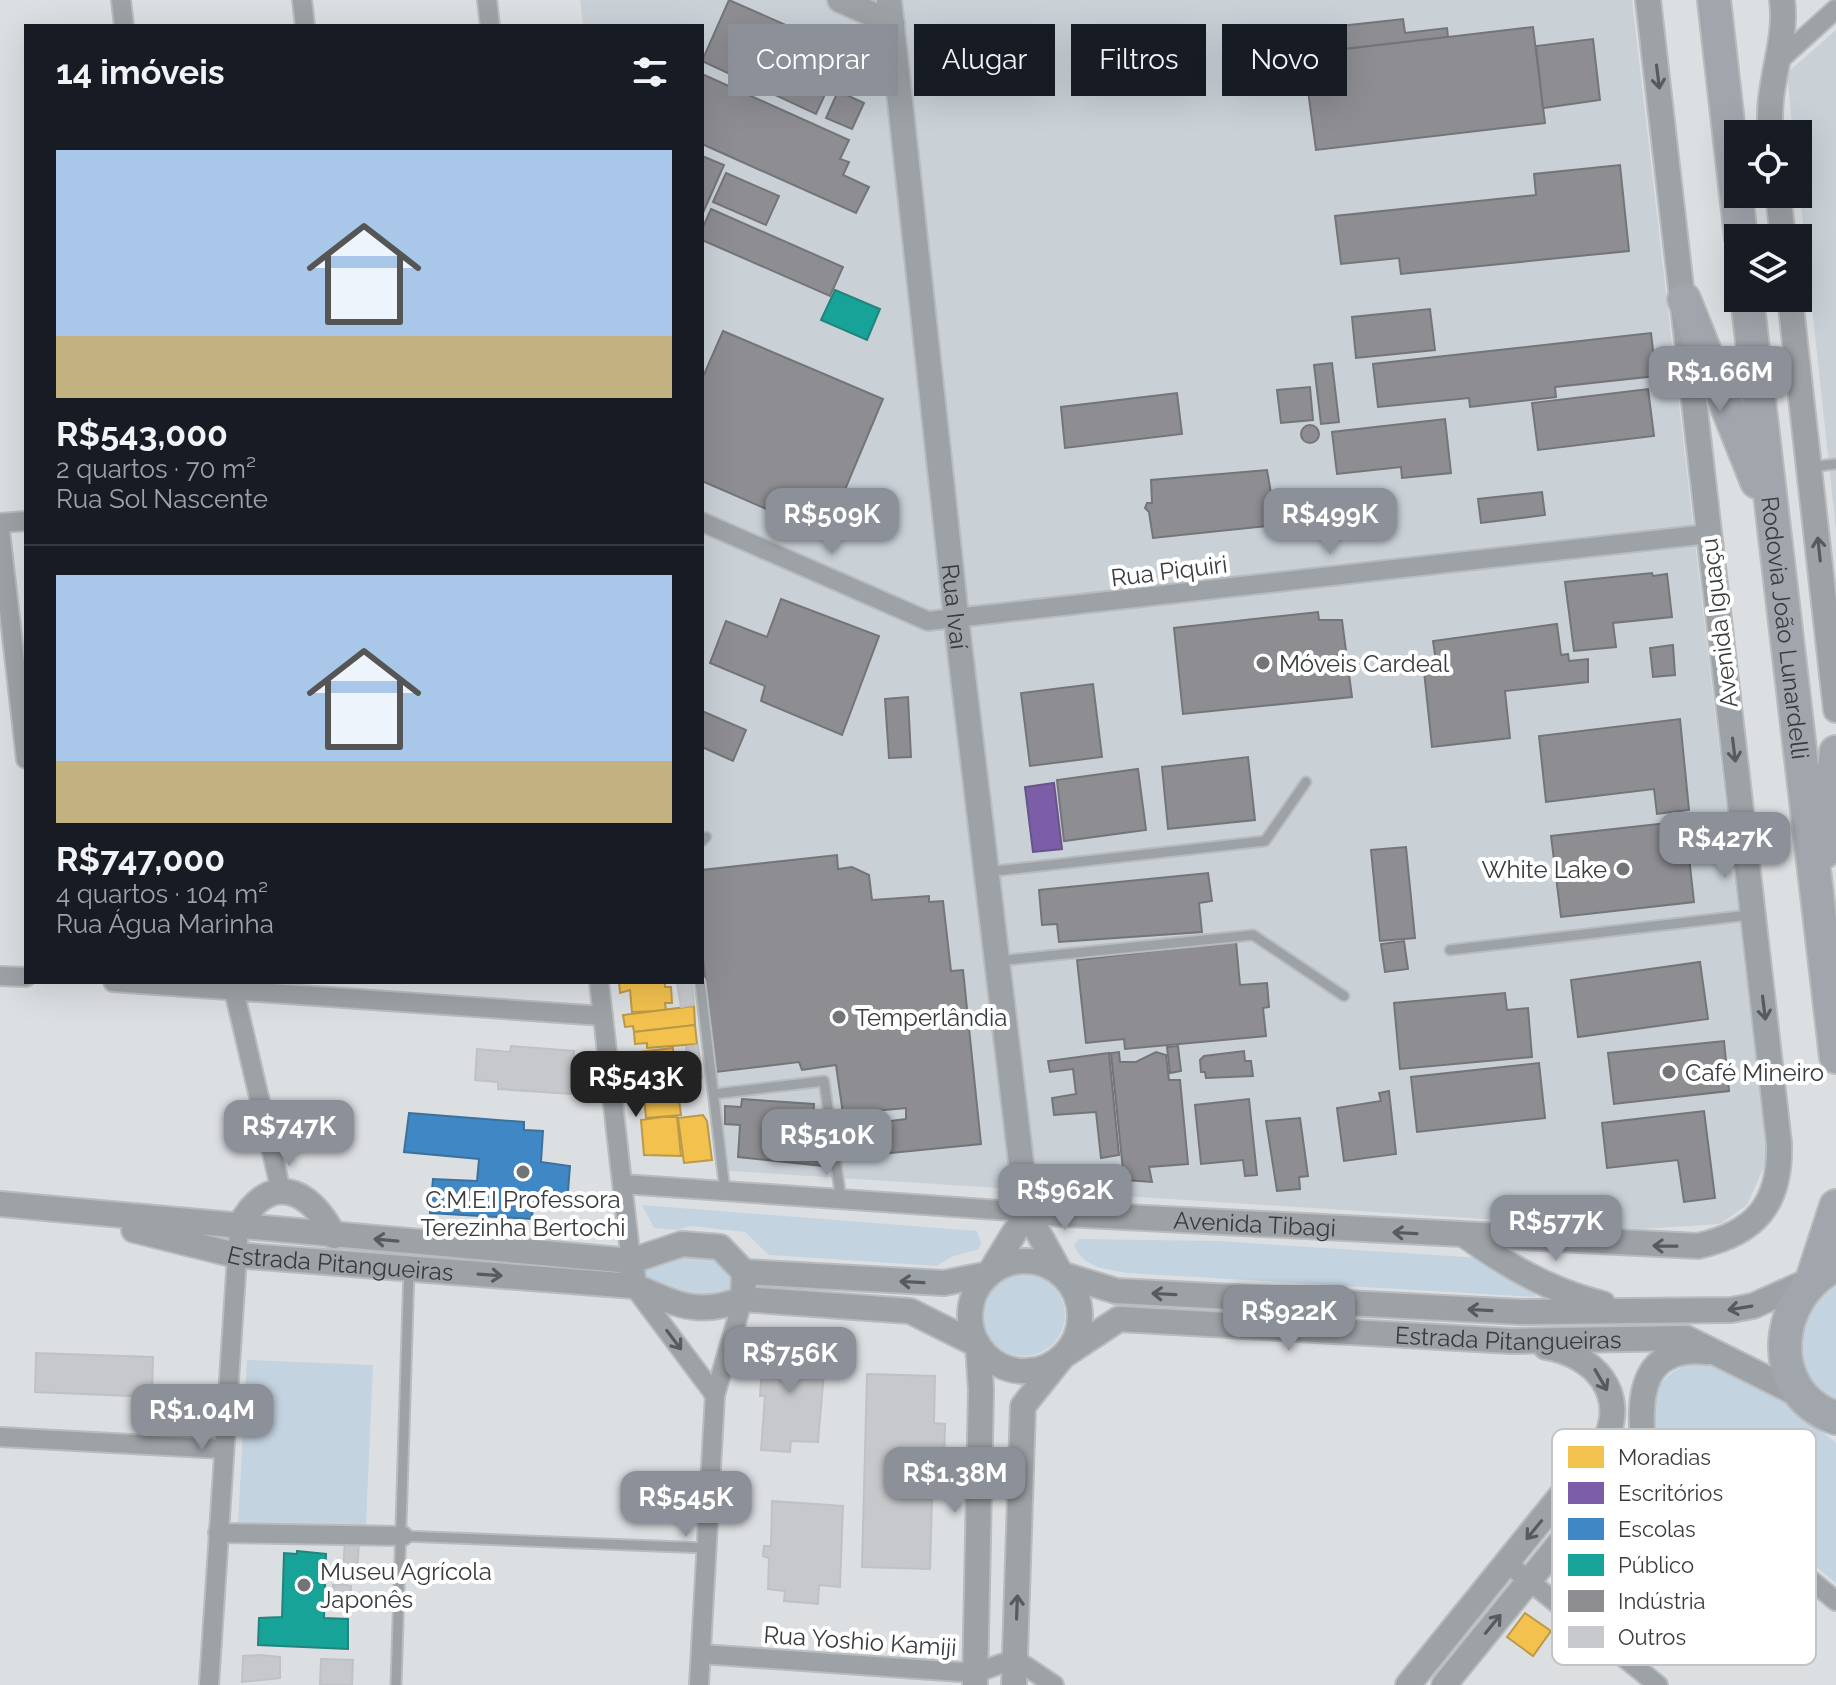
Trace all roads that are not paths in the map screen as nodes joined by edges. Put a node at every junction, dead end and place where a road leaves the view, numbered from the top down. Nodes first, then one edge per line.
1 (121, 0) edge
2 (302, 0) edge
3 (487, 0) edge
4 (840, 0) edge
5 (1648, 0) edge
6 (1714, 0) edge
7 (1782, 0) edge
8 (1836, 9) edge
9 (890, 11) edge
10 (124, 24) edge
11 (305, 24) edge
12 (490, 24) edge
13 (1776, 63) junction
14 (1769, 120) edge
15 (1739, 224) edge
16 (1684, 299) junction
17 (1749, 312) edge
18 (1792, 312) edge
19 (1836, 464) edge
20 (1810, 467) junction
21 (24, 521) edge
22 (1773, 522) junction
23 (0, 523) edge
24 (704, 523) edge
25 (0, 531) edge
26 (1708, 534) junction
27 (956, 620) junction
28 (1836, 710) edge
29 (24, 741) edge
30 (1836, 752) edge
31 (1306, 782) dead end
32 (986, 872) junction
33 (1818, 899) junction
34 (1753, 914) junction
35 (1450, 950) dead end
36 (997, 961) junction
37 (0, 976) edge
38 (24, 977) edge
39 (173, 984) edge
40 (412, 984) edge
41 (599, 984) edge
42 (700, 984) edge
43 (233, 986) edge
44 (1344, 996) dead end
45 (414, 1001) junction
46 (603, 1016) junction
47 (1836, 1053) edge
48 (714, 1094) junction
49 (623, 1184) junction
50 (281, 1191) junction
51 (725, 1191) junction
52 (841, 1199) junction
53 (0, 1204) edge
54 (1836, 1206) edge
55 (54, 1210) junction
56 (1027, 1212) junction
57 (239, 1227) junction
58 (1740, 1232) joint
59 (334, 1236) junction
60 (1466, 1236) junction
61 (235, 1255) junction
62 (631, 1261) junction
63 (409, 1269) junction
64 (744, 1272) junction
65 (1824, 1272) edge
66 (989, 1274) junction
67 (1061, 1274) junction
68 (634, 1286) junction
69 (743, 1299) junction
70 (1637, 1310) junction
71 (1512, 1341) junction
72 (978, 1345) junction
73 (1725, 1355) junction
74 (1063, 1356) junction
75 (715, 1395) junction
76 (1806, 1398) junction
77 (1836, 1418) edge
78 (1611, 1429) edge
79 (1643, 1429) edge
80 (0, 1437) edge
81 (224, 1449) junction
82 (1552, 1507) edge
83 (218, 1533) junction
84 (403, 1536) junction
85 (707, 1548) junction
86 (1552, 1551) edge
87 (1507, 1563) junction
88 (1528, 1580) junction
89 (1816, 1584) edge
90 (1552, 1599) edge
91 (1836, 1601) edge
92 (701, 1654) junction
93 (1015, 1659) junction
94 (1633, 1665) edge
95 (975, 1679) edge
96 (209, 1685) edge
97 (396, 1685) edge
98 (699, 1685) edge
99 (1014, 1685) edge
100 (1054, 1685) edge
101 (1408, 1685) edge
102 (1444, 1685) edge
103 (1658, 1685) edge

1 - 10 street
2 - 11 street
3 - 12 street
4 - 9 street
5 -> 16 street, Avenida Iguaçu
6 - 15 highway
7 - 13 street
8 - 13 street
9 - 27 street, Rua Ivaí
13 - 14 street
16 - 22 highway
16 - 26 street, Avenida Iguaçu
17 - 22 highway, Rodovia João Lunardelli
18 - 20 street
19 - 20 lane
28 -> 20 street
21 - 23 street
22 - 33 highway, Rodovia João Lunardelli
24 - 27 street, Rua Piquiri
25 - 29 street
26 - 27 street, Rua Piquiri
26 -> 34 street, Avenida Iguaçu
27 - 32 street, Rua Ivaí
30 - 33 highway
31 - 32 lane
32 - 36 street, Rua Ivaí
33 - 47 highway, Rodovia João Lunardelli
34 - 35 lane
34 -> 58 street, Avenida Iguaçu
36 - 44 lane
36 - 56 street, Rua Ivaí
37 - 38 street
39 - 43 street
40 - 45 street
41 - 46 street
42 - 48 lane
43 - 45 street
43 - 50 street
45 - 46 street
46 - 49 street
48 - 51 lane
48 - 52 lane
49 - 51 street, Avenida Tibagi
49 - 62 street
50 - 57 street
50 - 59 street
51 - 52 street, Avenida Tibagi
52 - 56 street, Avenida Tibagi
53 - 55 street, Estrada Pitangueiras
54 - 65 highway
55 - 57 street, Estrada Pitangueiras
55 - 61 street, Estrada Pitangueiras
60 -> 56 street, Avenida Tibagi
56 - 66 street
56 - 67 street, Rua Ivaí
57 - 59 street, Estrada Pitangueiras
57 - 61 street
58 -> 60 street, Avenida Tibagi
62 -> 59 street, Estrada Pitangueiras
60 - 70 street
61 - 63 street, Estrada Pitangueiras
61 - 81 street
62 - 64 street
62 - 68 street
63 -> 68 street, Estrada Pitangueiras
63 - 84 lane
66 -> 64 street
64 - 69 street
65 -> 70 street, Estrada Pitangueiras
65 - 76 highway
66 - 67 street
66 - 72 street
70 -> 67 street, Estrada Pitangueiras
67 - 74 street
68 - 69 street, Estrada Pitangueiras
68 -> 75 street
69 - 72 street
69 - 75 street
71 - 73 street, Estrada Pitangueiras
71 - 74 street, Estrada Pitangueiras
71 -> 78 street
72 - 74 street
72 - 95 street
73 - 76 street, Estrada Pitangueiras
73 - 79 street
93 -> 74 street
75 - 85 street
76 - 77 highway
80 - 81 street
81 - 83 street
82 -> 87 street
83 - 84 street
83 - 96 street
84 - 85 lane
84 - 97 lane
85 - 92 street
86 - 88 street
87 - 88 street
87 - 101 street
88 - 90 street
102 -> 88 street
89 - 91 street
92 - 95 street, Rua Yoshio Kamiji
92 - 98 street
93 - 95 street, Rua Yoshio Kamiji
93 - 99 street
93 - 100 street
94 - 103 street

